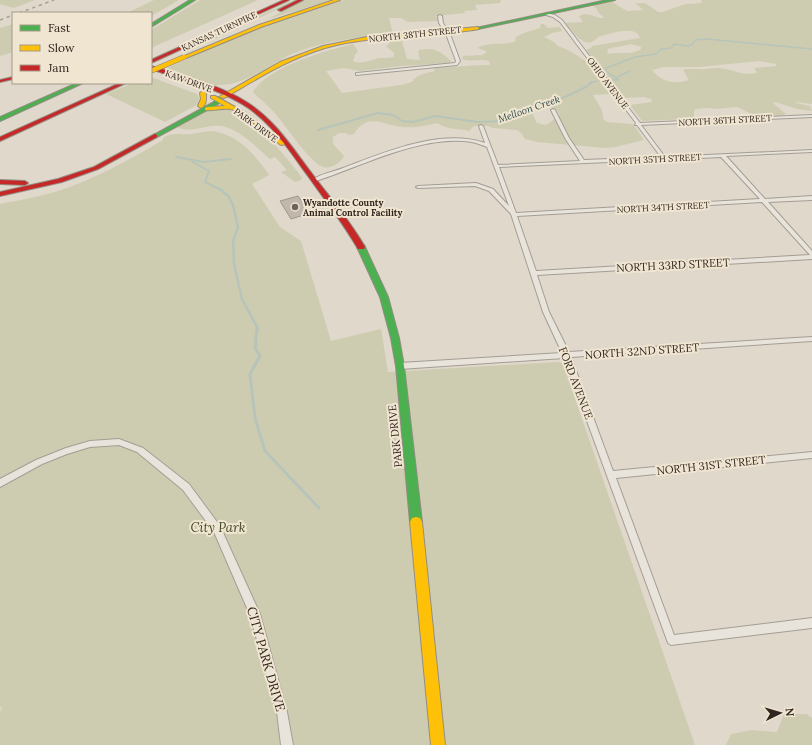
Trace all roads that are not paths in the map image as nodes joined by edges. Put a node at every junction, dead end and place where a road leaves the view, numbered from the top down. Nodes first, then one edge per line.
1 (184, 0) edge
2 (193, 0) edge
3 (265, 0) edge
4 (268, 0) edge
5 (287, 0) edge
6 (300, 0) edge
7 (338, 0) edge
8 (613, 0) edge
9 (253, 7) junction
10 (547, 14) junction
11 (440, 16) dead end
12 (152, 19) edge
13 (152, 25) edge
14 (445, 31) junction
15 (225, 38) junction
16 (154, 50) edge
17 (152, 62) edge
18 (152, 67) edge
19 (152, 72) edge
20 (152, 72) edge
21 (357, 74) dead end
22 (12, 77) edge
23 (0, 80) edge
24 (79, 84) edge
25 (103, 84) edge
26 (122, 84) edge
27 (243, 85) junction
28 (204, 90) junction
29 (222, 97) junction
30 (245, 103) junction
31 (233, 108) junction
32 (198, 110) junction
33 (553, 110) dead end
34 (812, 116) edge
35 (0, 119) edge
36 (637, 124) junction
37 (481, 126) dead end
38 (1, 133) edge
39 (148, 137) junction
40 (489, 146) junction
41 (812, 151) edge
42 (293, 152) junction
43 (723, 156) junction
44 (664, 158) junction
45 (583, 162) junction
46 (497, 166) junction
47 (314, 180) junction
48 (0, 182) edge
49 (418, 187) dead end
50 (0, 194) edge
51 (812, 198) edge
52 (764, 201) junction
53 (513, 215) junction
54 (812, 254) edge
55 (812, 257) edge
56 (534, 273) junction
57 (812, 339) edge
58 (567, 356) junction
59 (400, 366) junction
60 (812, 455) edge
61 (610, 475) junction
62 (0, 483) edge
63 (812, 623) edge
64 (287, 745) edge
65 (438, 745) edge

1 - 12 main road
2 - 13 main road
3 - 9 main road
4 - 9 main road, KANSAS TURNPIKE
5 - 17 main road, KANSAS TURNPIKE
6 - 15 main road
7 - 15 main road
8 - 10 main road, NORTH 38TH STREET
9 - 16 main road, KANSAS TURNPIKE
10 - 14 main road, NORTH 38TH STREET
10 - 36 street, OHIO AVENUE
11 - 14 street
14 - 21 street
14 - 27 main road, NORTH 38TH STREET
15 - 19 main road, bridge
18 - 28 main road, KAW DRIVE
20 - 28 main road, KAW DRIVE
22 - 23 main road
24 - 35 main road
25 - 38 main road
26 - 38 main road
27 - 28 main road
27 - 29 main road, NORTH 38TH STREET
27 - 30 main road
28 - 29 main road, KAW DRIVE
28 - 32 main road
29 - 30 main road, PARK DRIVE
29 - 31 main road, PARK DRIVE
29 - 32 main road, NORTH 38TH STREET
30 - 42 main road, PARK DRIVE
31 - 32 main road
31 - 42 main road, PARK DRIVE
32 - 39 main road
33 - 45 street
34 - 36 street, NORTH 36TH STREET
36 - 44 street, OHIO AVENUE
37 - 40 street, FORD AVENUE
39 - 48 main road
39 - 50 main road
40 - 46 street, FORD AVENUE
40 - 47 street
41 - 43 street, NORTH 35TH STREET
42 - 47 main road, PARK DRIVE
43 - 44 street, NORTH 35TH STREET
43 - 52 street
44 - 45 street, NORTH 35TH STREET
45 - 46 street, NORTH 35TH STREET
46 - 53 street, FORD AVENUE
47 - 59 main road, PARK DRIVE
49 - 53 street
51 - 52 street, NORTH 34TH STREET
52 - 53 street, NORTH 34TH STREET
52 - 54 street
53 - 56 street, FORD AVENUE
55 - 56 street, NORTH 33RD STREET
56 - 58 street, FORD AVENUE
57 - 58 street, NORTH 32ND STREET
58 - 59 street, NORTH 32ND STREET
58 - 61 street, FORD AVENUE
59 - 65 main road, PARK DRIVE
60 - 61 street, NORTH 31ST STREET
61 - 63 street, FORD AVENUE
62 - 64 street, CITY PARK DRIVE

